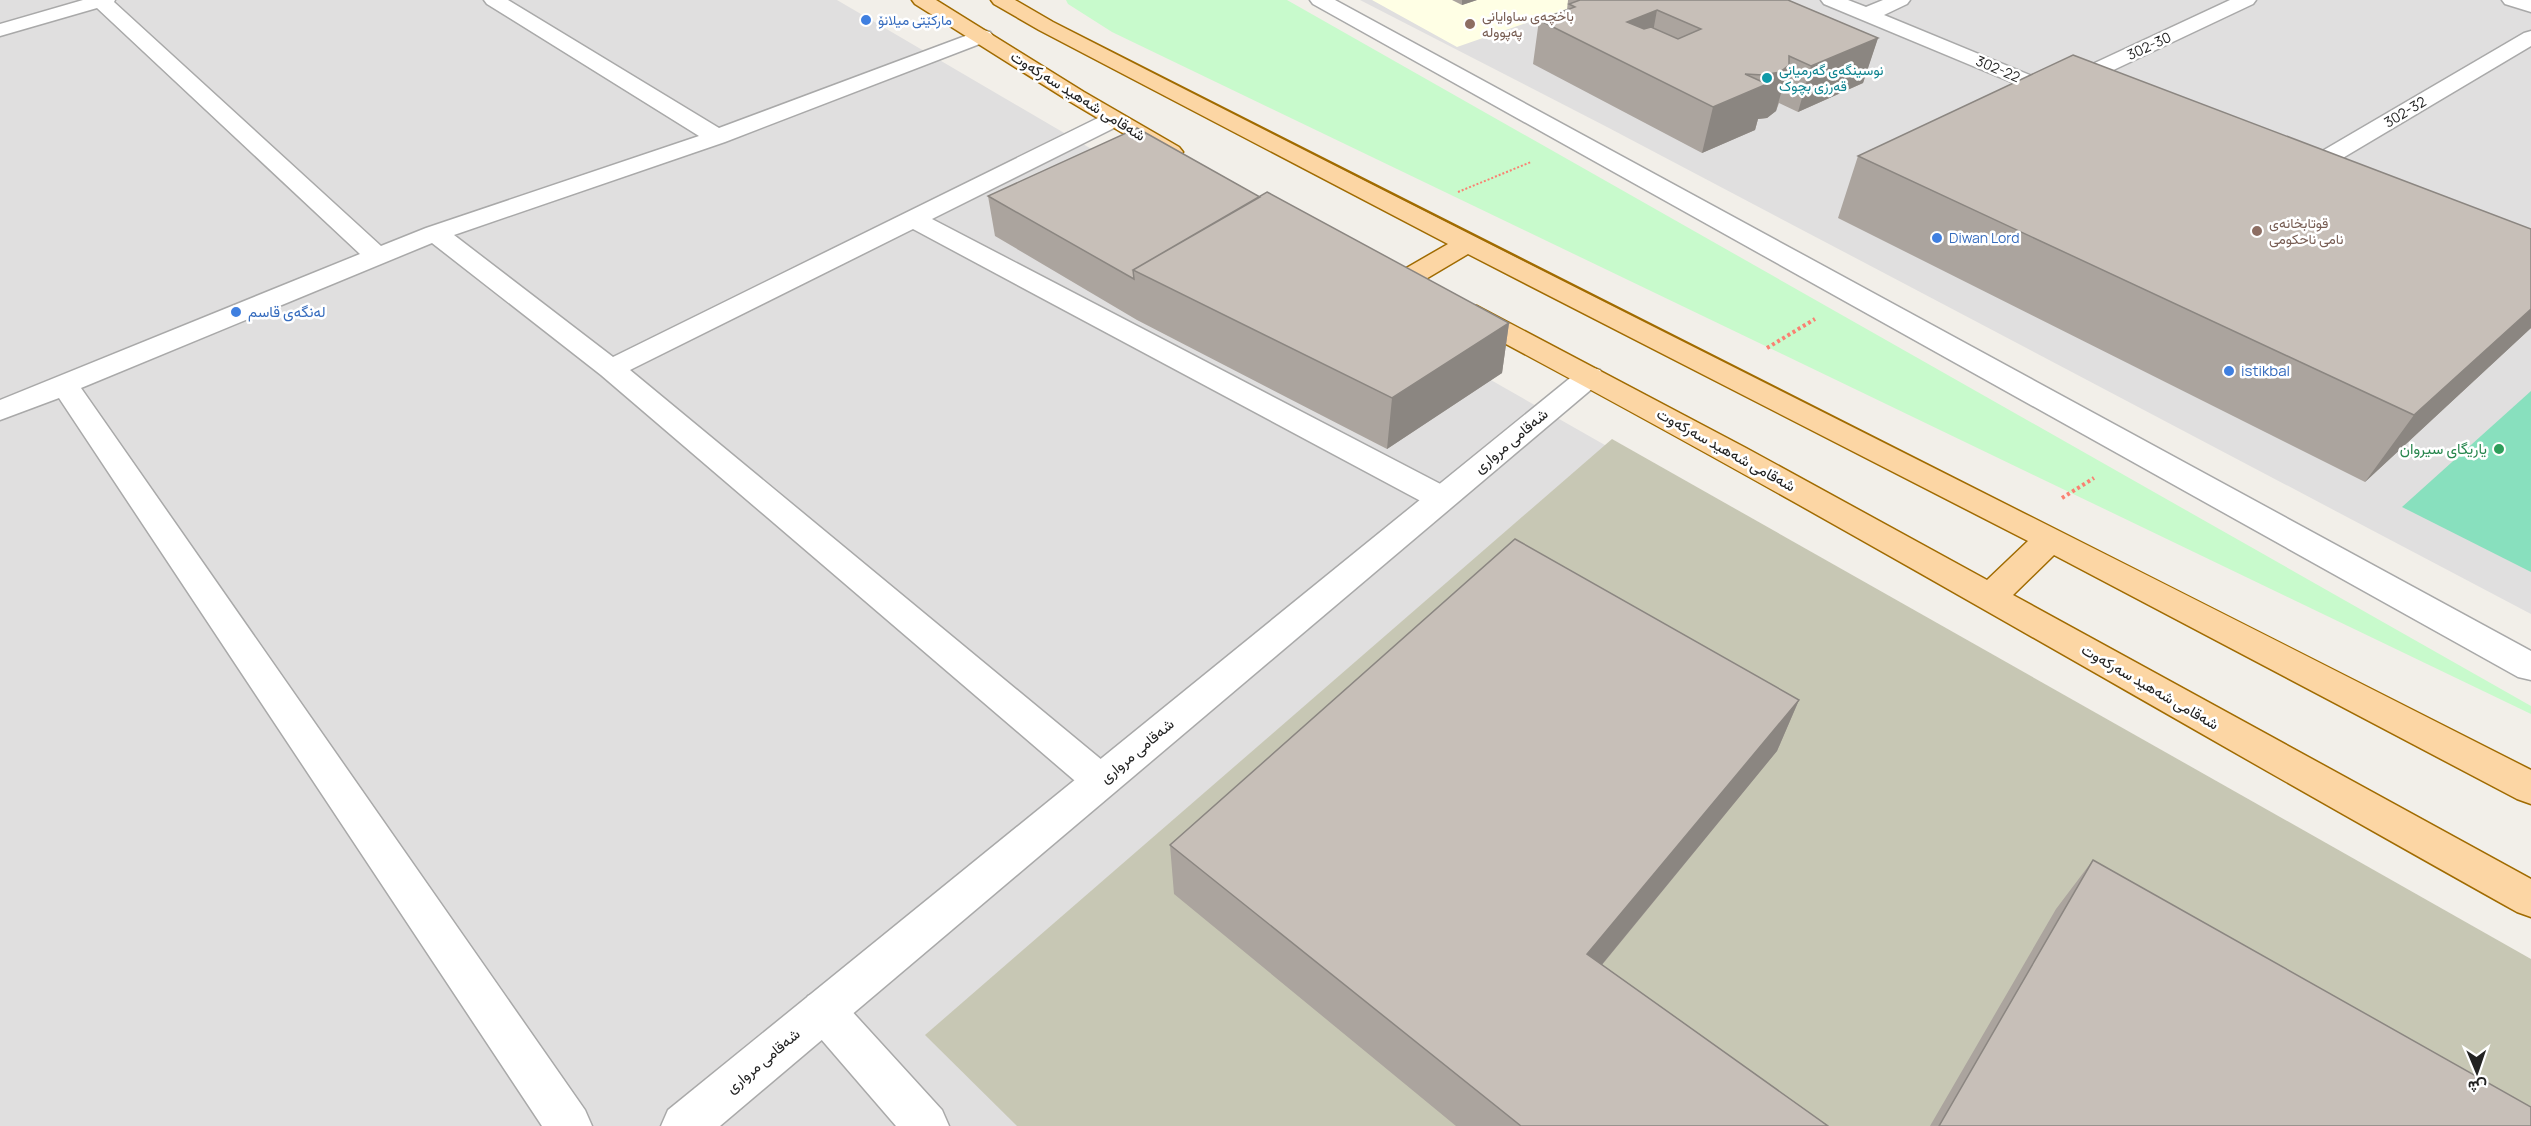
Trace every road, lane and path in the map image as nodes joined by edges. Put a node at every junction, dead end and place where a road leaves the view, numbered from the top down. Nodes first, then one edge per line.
1 (494, 0) edge
2 (922, 0) edge
3 (1001, 0) edge
4 (1021, 0) edge
5 (1320, 0) edge
6 (1831, 0) edge
7 (1900, 0) edge
8 (2246, 0) edge
9 (2512, 0) edge
10 (103, 1) edge
11 (2531, 6) edge
12 (1866, 15) junction
13 (1046, 26) junction
14 (0, 30) edge
15 (983, 36) junction
16 (2531, 37) edge
17 (2052, 92) junction
18 (2084, 105) edge
19 (1112, 120) junction
20 (717, 137) junction
21 (1579, 142) junction
22 (1196, 166) edge
23 (1450, 195) dead end
24 (2301, 195) edge
25 (913, 219) junction
26 (435, 233) junction
27 (1467, 244) junction
28 (377, 256) junction
29 (1856, 295) junction
30 (1766, 348) dead end
31 (611, 369) junction
32 (1590, 376) junction
33 (64, 384) junction
34 (0, 411) edge
35 (1441, 498) junction
36 (2051, 539) junction
37 (1991, 596) junction
38 (2531, 667) edge
39 (1101, 781) junction
40 (2531, 788) edge
41 (2531, 899) edge
42 (823, 1010) junction
43 (569, 1126) edge
44 (684, 1126) edge
45 (926, 1126) edge

1 - 20 street
2 - 15 main road, شەقامی شەهید سەرکەوت
3 - 13 main road
4 - 13 main road
5 - 21 street
6 - 12 street, 302-22
7 - 12 street
8 - 17 street, 302-30
9 - 11 street
10 - 14 street
10 - 28 street
12 - 17 street, 302-22
13 - 27 main road
15 - 19 main road, شەقامی شەهید سەرکەوت
15 - 20 street
16 - 24 street, 302-32
17 - 18 street, 302-22
19 - 22 main road, شەقامی شەهید سەرکەوت
19 - 25 street
20 - 26 street
21 - 23 path
21 - 29 street
25 - 31 street
25 - 35 street
26 - 28 street
26 - 31 street
27 - 32 main road, شەقامی شەهید سەرکەوت
27 - 36 main road
28 - 33 street
29 - 30 path
29 - 38 street
31 - 39 street
32 - 35 street, شەقامی مرواری
32 - 37 main road, شەقامی شەهید سەرکەوت
33 - 34 street
33 - 43 street
35 - 39 street, شەقامی مرواری
36 - 37 main road
36 - 40 main road
37 - 41 main road, شەقامی شەهید سەرکەوت
39 - 42 street, شەقامی مرواری
42 - 44 street, شەقامی مرواری
42 - 45 street

